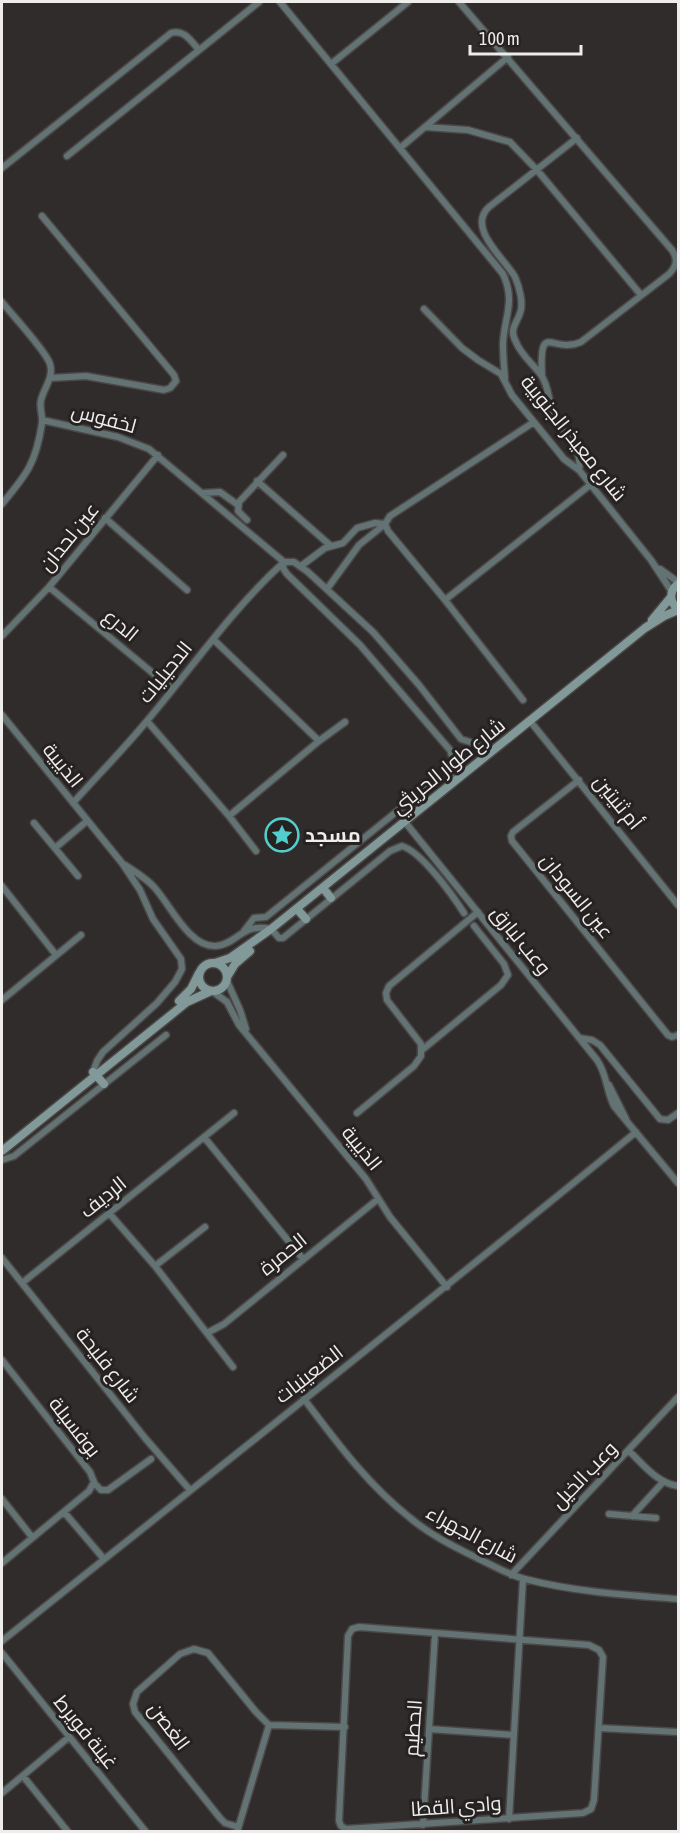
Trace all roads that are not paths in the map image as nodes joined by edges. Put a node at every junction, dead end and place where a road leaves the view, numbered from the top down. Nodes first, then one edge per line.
1 (260, 2) edge
2 (280, 2) edge
3 (408, 2) edge
4 (459, 2) edge
5 (199, 50) junction
6 (508, 57) junction
7 (330, 64) junction
8 (425, 128) junction
9 (577, 138) junction
10 (400, 148) junction
11 (67, 156) dead end
12 (2, 168) edge
13 (537, 170) junction
14 (42, 216) dead end
15 (641, 296) junction
16 (2, 302) edge
17 (424, 309) dead end
18 (542, 375) junction
19 (50, 378) junction
20 (505, 378) junction
21 (42, 420) junction
22 (534, 422) junction
23 (158, 455) junction
24 (283, 455) dead end
25 (579, 470) junction
26 (257, 481) junction
27 (590, 485) junction
28 (203, 493) junction
29 (2, 504) edge
30 (238, 508) junction
31 (105, 518) junction
32 (232, 518) junction
33 (247, 520) dead end
34 (385, 524) junction
35 (331, 546) junction
36 (651, 560) junction
37 (284, 562) junction
38 (300, 566) junction
39 (678, 583) edge
40 (49, 587) junction
41 (327, 589) junction
42 (187, 590) dead end
43 (671, 595) junction
44 (445, 600) junction
45 (678, 610) edge
46 (645, 628) junction
47 (2, 636) edge
48 (213, 639) junction
49 (172, 689) junction
50 (523, 700) dead end
51 (3, 719) edge
52 (147, 721) junction
53 (530, 721) junction
54 (345, 722) dead end
55 (318, 741) junction
56 (495, 750) junction
57 (437, 779) dead end
58 (579, 780) junction
59 (448, 787) junction
60 (73, 803) junction
61 (229, 816) junction
62 (87, 820) junction
63 (405, 822) junction
64 (34, 824) dead end
65 (54, 848) junction
66 (256, 851) dead end
67 (122, 863) junction
68 (78, 876) dead end
69 (149, 882) junction
70 (2, 886) edge
71 (323, 888) junction
72 (140, 890) junction
73 (331, 898) junction
74 (678, 904) edge
75 (297, 909) junction
76 (478, 912) junction
77 (464, 913) dead end
78 (306, 919) junction
79 (474, 926) dead end
80 (272, 929) junction
81 (243, 932) junction
82 (81, 935) dead end
83 (56, 955) junction
84 (215, 963) junction
85 (199, 973) junction
86 (227, 979) junction
87 (211, 991) junction
88 (2, 1000) edge
89 (247, 1033) junction
90 (166, 1035) dead end
91 (678, 1035) edge
92 (579, 1038) junction
93 (422, 1050) junction
94 (94, 1073) junction
95 (104, 1084) junction
96 (234, 1113) dead end
97 (357, 1113) dead end
98 (678, 1113) edge
99 (636, 1132) junction
100 (204, 1137) junction
101 (2, 1145) edge
102 (2, 1151) edge
103 (2, 1160) edge
104 (678, 1183) edge
105 (378, 1198) junction
106 (109, 1213) junction
107 (205, 1227) dead end
108 (2, 1258) edge
109 (303, 1259) junction
110 (155, 1266) junction
111 (22, 1283) junction
112 (447, 1287) junction
113 (207, 1333) junction
114 (2, 1360) edge
115 (232, 1367) dead end
116 (678, 1397) edge
117 (304, 1398) junction
118 (629, 1451) junction
119 (151, 1459) dead end
120 (663, 1482) junction
121 (94, 1483) junction
122 (678, 1486) edge
123 (190, 1490) junction
124 (2, 1499) edge
125 (64, 1512) junction
126 (609, 1514) dead end
127 (632, 1516) junction
128 (656, 1518) dead end
129 (32, 1537) junction
130 (104, 1559) junction
131 (2, 1563) edge
132 (512, 1575) junction
133 (523, 1579) junction
134 (678, 1599) edge
135 (435, 1634) junction
136 (2, 1641) edge
137 (519, 1641) junction
138 (2, 1653) edge
139 (269, 1725) junction
140 (345, 1727) junction
141 (599, 1728) junction
142 (429, 1729) junction
143 (678, 1732) edge
144 (514, 1735) junction
145 (69, 1737) junction
146 (23, 1776) junction
147 (2, 1793) edge
148 (509, 1819) junction
149 (423, 1825) junction
150 (238, 1829) edge
151 (68, 1832) edge
152 (146, 1832) edge

1 - 5 street
2 - 7 street
3 - 7 street
4 - 6 street
5 - 11 street
5 - 12 street
6 - 8 street
6 - 9 street
7 - 10 street
8 - 10 street
8 - 13 street
9 - 13 street
9 - 15 street
10 - 20 street
13 - 15 street
13 - 18 street
14 - 19 street
15 - 18 street
16 - 19 street
17 - 20 street, شارع معيذر الجنوبية
18 - 25 street
19 - 21 street
20 - 22 street, شارع معيذر الجنوبية
21 - 23 street, لخفوس
21 - 29 street, لخفوس
22 - 25 street, شارع معيذر الجنوبية
22 - 34 street
23 - 28 street, لخفوس
23 - 31 street, عين لحدان
24 - 26 street
25 - 27 street, شارع معيذر الجنوبية
26 - 30 street
26 - 35 street
27 - 36 street, شارع معيذر الجنوبية
27 - 44 street
28 - 30 street
28 - 32 street, لخفوس
30 - 32 street
30 - 33 street
31 - 40 street, عين لحدان
31 - 42 street
32 - 37 street, لخفوس
34 - 35 street
34 - 41 street
34 - 44 street
35 - 38 street
36 - 39 street, شارع معيذر الجنوبية
36 - 43 street, شارع معيذر الجنوبية
37 - 38 street, لخفوس
37 - 48 street, الدحيليات
37 - 59 street, لخفوس
38 - 41 street, لخفوس
39 - 43 street, شارع طوار الحريثي
40 - 47 street, عين لحدان
40 - 49 street, الدرع
41 - 56 street, لخفوس
43 - 45 street
43 - 46 street, شارع طوار الحريثي
44 - 50 street
45 - 46 street, شارع طوار الحريثي
46 - 53 street, شارع طوار الحريثي
48 - 49 street, الدحيليات
48 - 55 street
49 - 52 street, الدحيليات
51 - 60 street, الذيبية
52 - 60 street, الدحيليات
52 - 61 street
53 - 56 street, شارع طوار الحريثي
53 - 58 street, أم ثنيتين
54 - 55 street
55 - 61 street
56 - 59 street, شارع طوار الحريثي
57 - 81 street
58 - 74 street, أم ثنيتين
58 - 91 street, عين السودان
59 - 63 street, شارع طوار الحريثي
60 - 62 street, الذيبية
61 - 66 street
62 - 65 street
62 - 67 street, الذيبية
63 - 71 street, شارع طوار الحريثي
63 - 76 street, وعب لبارق
64 - 65 street
65 - 68 street
67 - 69 street, الذيبية
67 - 72 street, الذيبية
69 - 72 street
69 - 81 street, الذيبية
70 - 83 street
71 - 73 street
71 - 75 street, شارع طوار الحريثي
72 - 94 street, الذيبية
73 - 77 street
73 - 78 street
75 - 78 street
75 - 80 street, شارع طوار الحريثي
76 - 92 street, وعب لبارق
76 - 93 street
78 - 80 street, الذيبية
79 - 93 street
80 - 81 street, الذيبية
80 - 84 street, شارع طوار الحريثي
80 - 86 street, شارع طوار الحريثي
82 - 83 street
83 - 88 street
84 - 85 street
84 - 86 street
85 - 87 street
85 - 94 street
86 - 87 street
86 - 89 street, الذيبية
87 - 89 street, الذيبية
87 - 94 street
89 - 105 street, الذيبية
90 - 95 street
92 - 98 street
92 - 99 street, وعب لبارق
93 - 97 street
94 - 95 street
94 - 101 street
94 - 102 street
95 - 103 street
96 - 100 street, الرديف
99 - 104 street, وعب لبارق
99 - 112 street, الضعينيات
100 - 106 street, الرديف
100 - 109 street
105 - 109 street, الحمرة
105 - 112 street, الذيبية
106 - 110 street
106 - 111 street, الرديف
107 - 110 street
108 - 111 street, شارع فليحة
109 - 113 street, الحمرة
110 - 113 street
111 - 123 street, شارع فليحة
112 - 117 street, الضعينيات
113 - 115 street
114 - 121 street, بوفسيلة
116 - 118 street, وعب الخيل
117 - 123 street, الضعينيات
117 - 132 street, شارع الجهراء
118 - 120 street
118 - 132 street, وعب الخيل
119 - 121 street
120 - 122 street
120 - 127 street
121 - 125 street, بوفسيلة
123 - 130 street, الضعينيات
124 - 129 street
125 - 129 street, بوفسيلة
125 - 130 street
126 - 127 street
127 - 128 street
129 - 131 street, بوفسيلة
130 - 136 street, الضعينيات
132 - 133 street, شارع الجهراء
133 - 134 street, شارع الجهراء
133 - 137 street
135 - 137 street, وادي القطا
135 - 140 street, وادي القطا
135 - 142 street, الحطيم
137 - 141 street, وادي القطا
137 - 144 street
138 - 145 street, غينة فويرط
139 - 140 street
139 - 150 street
139 - 150 street, الغصن
140 - 149 street, وادي القطا
141 - 143 street
141 - 148 street, وادي القطا
142 - 144 street
142 - 149 street, الحطيم
144 - 148 street
145 - 146 street
145 - 152 street, غينة فويرط
146 - 147 street
146 - 151 street
148 - 149 street, وادي القطا

